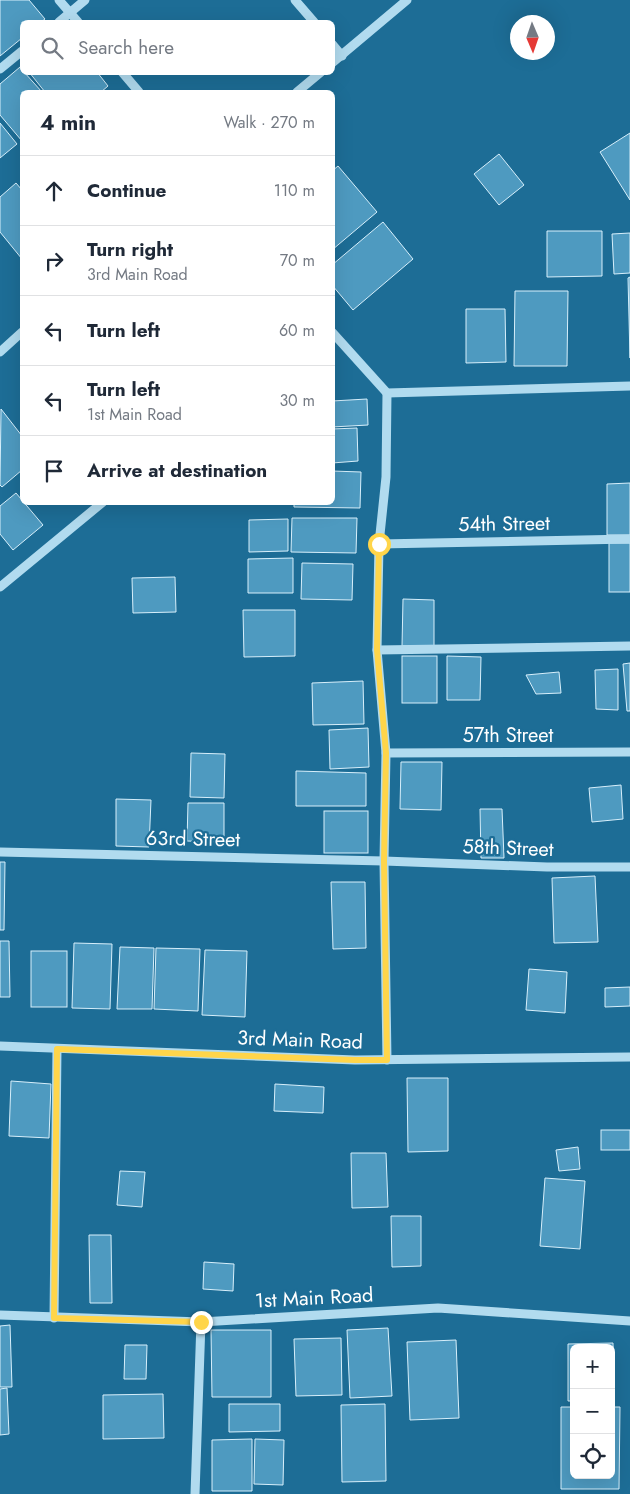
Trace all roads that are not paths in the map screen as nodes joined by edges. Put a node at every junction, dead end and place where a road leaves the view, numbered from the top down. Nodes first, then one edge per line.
1 (59, 0) edge
2 (85, 0) edge
3 (295, 0) edge
4 (407, 0) edge
5 (70, 14) junction
6 (62, 20) edge
7 (76, 20) edge
8 (312, 20) edge
9 (335, 48) edge
10 (20, 53) edge
11 (342, 56) junction
12 (335, 61) edge
13 (0, 69) edge
14 (125, 75) edge
15 (317, 75) edge
16 (137, 90) edge
17 (299, 90) edge
18 (20, 334) edge
19 (335, 335) edge
20 (0, 352) edge
21 (630, 386) edge
22 (387, 393) junction
23 (98, 505) edge
24 (630, 538) edge
25 (379, 544) junction
26 (0, 587) edge
27 (630, 646) edge
28 (377, 650) junction
29 (630, 752) edge
30 (386, 753) junction
31 (0, 852) edge
32 (384, 861) junction
33 (630, 867) edge
34 (0, 1046) edge
35 (57, 1049) junction
36 (630, 1057) edge
37 (387, 1060) junction
38 (0, 1315) edge
39 (54, 1318) junction
40 (201, 1322) junction
41 (630, 1322) edge
42 (195, 1494) edge

1 - 5 street
2 - 5 street
3 - 8 street
4 - 11 street
5 - 6 street
5 - 7 street
9 - 11 street
10 - 13 street
11 - 12 street
14 - 16 street
15 - 17 street
18 - 20 street
19 - 22 street
21 - 22 street
22 - 25 street
23 - 26 street
24 - 25 street, 54th Street
25 - 28 street
27 - 28 street
28 - 30 street
29 - 30 street, 57th Street
30 - 32 street
31 - 32 street, 63rd Street
32 - 33 street, 58th Street
32 - 37 street
34 - 35 street, 3rd Main Road
35 - 37 street, 3rd Main Road
35 - 39 street
36 - 37 street, 3rd Main Road
38 - 39 street, 1st Main Road
39 - 40 street, 1st Main Road
40 - 41 street, 1st Main Road
40 - 42 street

